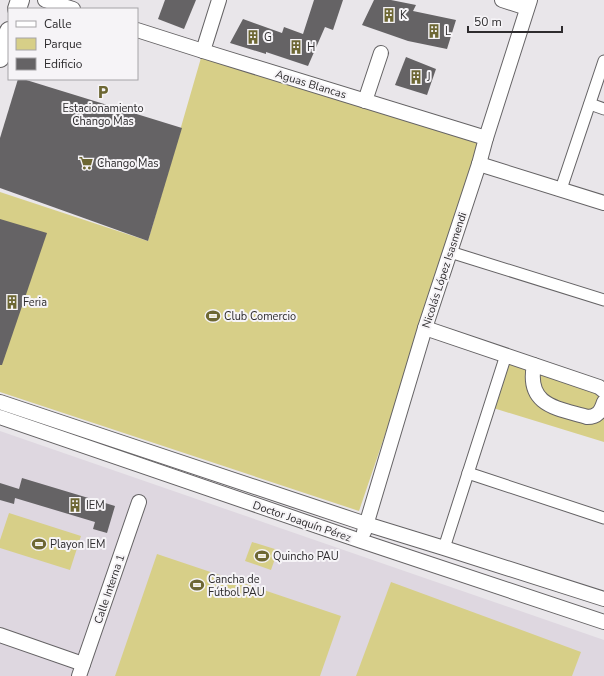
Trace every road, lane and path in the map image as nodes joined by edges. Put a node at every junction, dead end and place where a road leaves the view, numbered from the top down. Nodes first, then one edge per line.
1 (45, 0) edge
2 (219, 0) edge
3 (502, 0) edge
4 (528, 4) edge
5 (70, 8) edge
6 (138, 30) edge
7 (8, 34) edge
8 (203, 51) junction
9 (382, 53) dead end
10 (0, 58) edge
11 (604, 61) edge
12 (365, 101) junction
13 (590, 104) junction
14 (604, 109) edge
15 (486, 138) junction
16 (479, 164) junction
17 (561, 189) junction
18 (604, 203) edge
19 (450, 252) junction
20 (604, 300) edge
21 (425, 328) junction
22 (506, 355) junction
23 (534, 365) junction
24 (604, 391) edge
25 (0, 402) edge
26 (604, 402) edge
27 (0, 417) edge
28 (468, 474) junction
29 (139, 502) dead end
30 (604, 518) edge
31 (366, 524) junction
32 (361, 541) junction
33 (444, 548) junction
34 (604, 599) edge
35 (604, 622) edge
36 (0, 635) edge
37 (81, 670) edge

1 - 5 street
2 - 8 street
3 - 4 street
4 - 15 street, Nicolás López Isasmendi
6 - 8 street, Aguas Blancas
7 - 10 street
8 - 12 street, Aguas Blancas
9 - 12 street
11 - 13 street
12 - 15 street, Aguas Blancas
13 - 14 street
13 - 17 street
15 - 16 street, Nicolás López Isasmendi
16 - 17 street
16 - 19 street, Nicolás López Isasmendi
17 - 18 street
19 - 20 street
19 - 21 street, Nicolás López Isasmendi
21 - 22 street
21 - 31 street, Nicolás López Isasmendi
22 - 23 street
22 - 28 street
23 - 24 street
23 - 26 street
25 - 31 street, Doctor Joaquín Pérez
27 - 32 street, Doctor Joaquín Pérez
28 - 30 street
28 - 33 street
29 - 37 street, Calle Interna 1
31 - 32 street, Nicolás López Isasmendi
31 - 33 street, Doctor Joaquín Pérez
32 - 35 street, Doctor Joaquín Pérez
33 - 34 street, Doctor Joaquín Pérez
36 - 37 street

